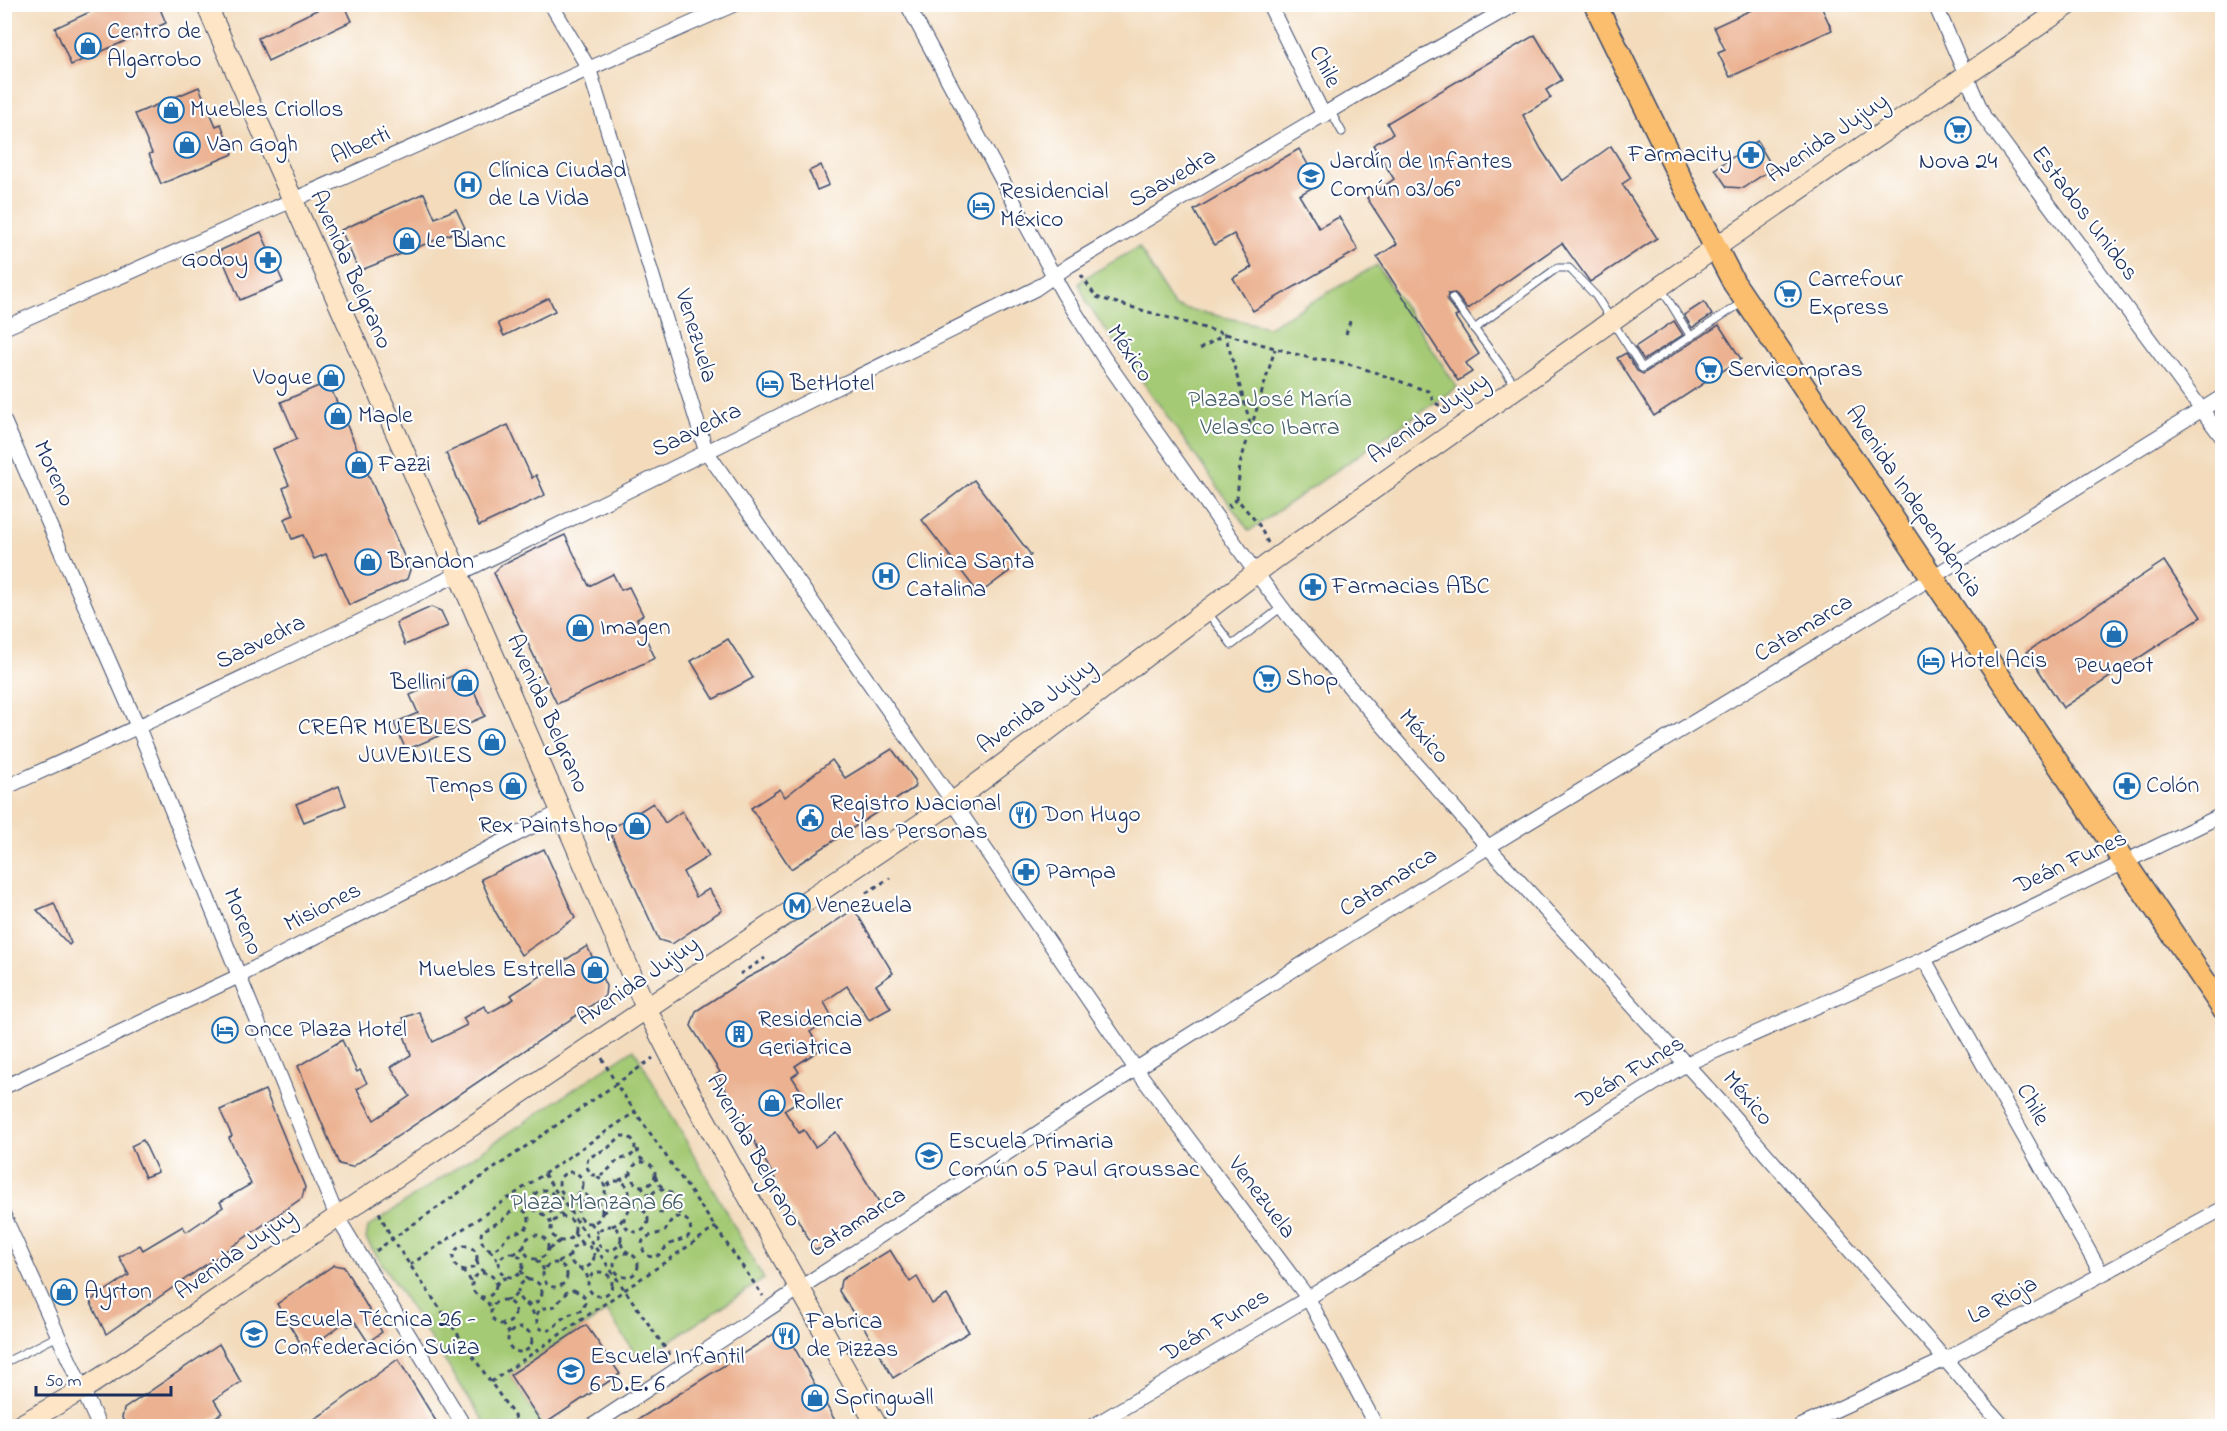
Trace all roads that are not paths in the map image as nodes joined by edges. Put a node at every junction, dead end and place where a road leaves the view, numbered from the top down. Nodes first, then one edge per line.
1 (206, 4) edge
2 (551, 4) edge
3 (735, 4) edge
4 (907, 4) edge
5 (1269, 4) edge
6 (1515, 4) edge
7 (1595, 4) edge
8 (1935, 4) edge
9 (2070, 4) edge
10 (589, 69) junction
11 (1965, 76) junction
12 (1327, 114) junction
13 (1342, 132) dead end
14 (292, 202) junction
15 (1716, 247) junction
16 (1054, 276) junction
17 (1661, 286) junction
18 (1452, 298) dead end
19 (1746, 300) junction
20 (1612, 321) junction
21 (4, 328) edge
22 (1474, 329) junction
23 (1691, 337) junction
24 (1518, 388) junction
25 (2223, 397) edge
26 (2202, 410) junction
27 (4, 420) edge
28 (2223, 437) edge
29 (706, 452) junction
30 (458, 573) junction
31 (1256, 573) junction
32 (1931, 578) junction
33 (1282, 607) junction
34 (1207, 610) junction
35 (138, 727) junction
36 (4, 788) edge
37 (953, 802) junction
38 (562, 811) junction
39 (2223, 815) edge
40 (1488, 847) junction
41 (2124, 863) junction
42 (1924, 959) junction
43 (239, 976) junction
44 (2223, 1007) edge
45 (646, 1008) junction
46 (1686, 1064) junction
47 (1136, 1069) junction
48 (4, 1087) edge
49 (2223, 1209) edge
50 (4, 1216) edge
51 (337, 1217) junction
52 (2100, 1273) junction
53 (800, 1287) junction
54 (1308, 1298) junction
55 (58, 1336) junction
56 (1944, 1360) junction
57 (4, 1363) edge
58 (82, 1390) junction
59 (19, 1426) edge
60 (99, 1426) edge
61 (464, 1426) edge
62 (592, 1426) edge
63 (877, 1426) edge
64 (1093, 1426) edge
65 (1376, 1426) edge
66 (1802, 1426) edge
67 (2003, 1426) edge

1 - 14 main road, Avenida Belgrano
2 - 10 street, Venezuela
3 - 10 street, Alberti
4 - 16 street, México
5 - 12 street, Chile
6 - 12 street, Saavedra
7 - 15 main road, Avenida Independencia
8 - 11 street, Estados Unidos
9 - 11 main road, Avenida Jujuy
10 - 14 street, Alberti
10 - 29 street, Venezuela
11 - 15 main road, Avenida Jujuy
11 - 26 street, Estados Unidos
12 - 13 lane
12 - 16 street, Saavedra
14 - 21 street, Alberti
14 - 30 main road, Avenida Belgrano
15 - 17 main road, Avenida Jujuy
15 - 19 main road, Avenida Independencia
16 - 29 street, Saavedra
16 - 31 street, México
17 - 20 main road, Avenida Jujuy
17 - 23 lane
18 - 22 lane
19 - 23 lane
19 - 32 main road, Avenida Independencia
20 - 22 lane
20 - 23 lane
20 - 24 main road, Avenida Jujuy
22 - 24 lane
24 - 31 main road, Avenida Jujuy
25 - 26 street, Catamarca
26 - 28 street, Estados Unidos
26 - 32 street, Catamarca
27 - 35 street, Moreno
29 - 30 street, Saavedra
29 - 37 street, Venezuela
30 - 35 street, Saavedra
30 - 38 main road, Avenida Belgrano
31 - 33 street, México
31 - 34 main road, Avenida Jujuy
32 - 40 street, Catamarca
32 - 41 main road, Avenida Independencia
33 - 34 lane
33 - 40 street, México
34 - 37 main road, Avenida Jujuy
35 - 36 street, Saavedra
35 - 43 street, Moreno
37 - 45 main road, Avenida Jujuy
37 - 47 street, Venezuela
38 - 43 street, Misiones
38 - 45 main road, Avenida Belgrano
39 - 41 street, Deán Funes
40 - 46 street, México
40 - 47 street, Catamarca
41 - 42 street, Deán Funes
41 - 44 main road, Avenida Independencia
42 - 46 street, Deán Funes
42 - 52 street, Chile
43 - 48 street, Misiones
43 - 51 street, Moreno
45 - 51 main road, Avenida Jujuy
45 - 53 main road, Avenida Belgrano
46 - 54 street, Deán Funes
46 - 56 street, México
47 - 53 street, Catamarca
47 - 54 street, Venezuela
49 - 52 street, La Rioja
50 - 55 street
51 - 58 main road, Avenida Jujuy
51 - 61 street, Moreno
52 - 56 street, La Rioja
53 - 62 street, Catamarca
53 - 63 main road, Avenida Belgrano
54 - 64 street, Deán Funes
54 - 65 street, Venezuela
55 - 57 lane
55 - 58 street
56 - 66 street, La Rioja
56 - 67 street, México
58 - 59 main road, Avenida Jujuy
58 - 60 street

